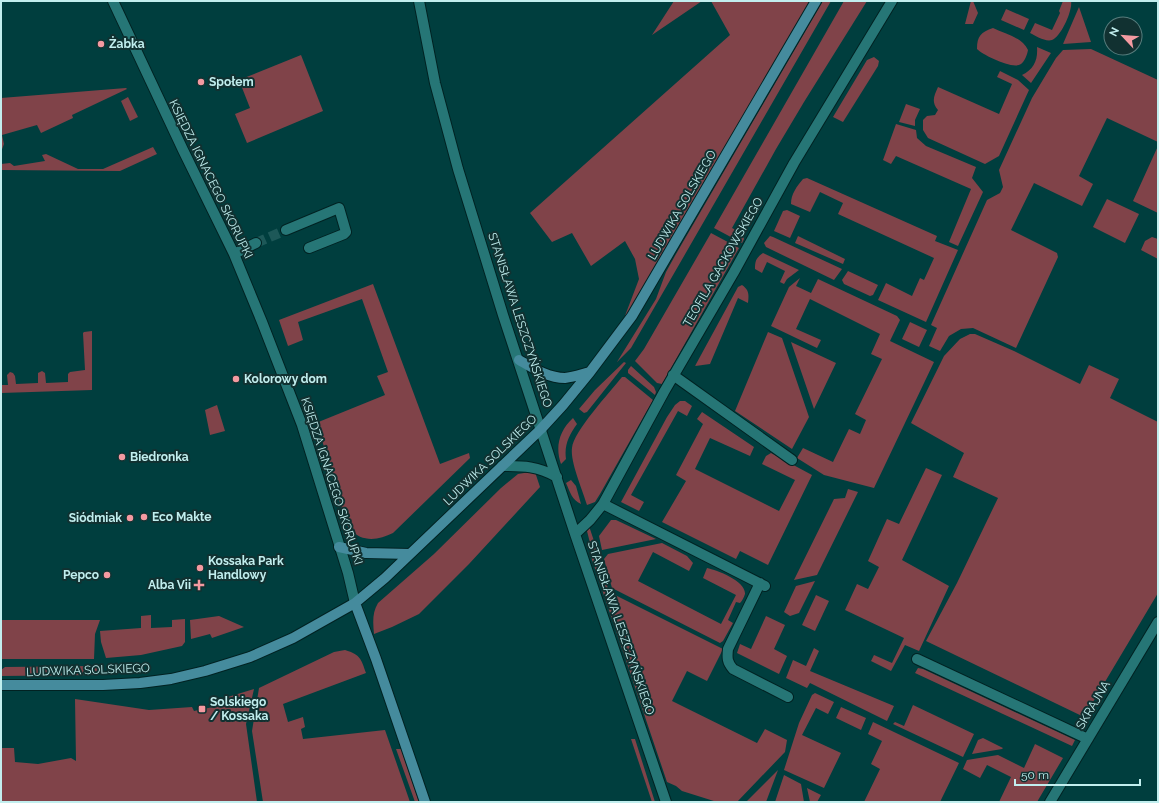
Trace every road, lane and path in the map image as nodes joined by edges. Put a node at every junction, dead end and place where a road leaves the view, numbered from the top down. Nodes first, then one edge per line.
1 (113, 1) edge
2 (419, 1) edge
3 (816, 1) edge
4 (892, 1) edge
5 (286, 230) tunnel mouth
6 (256, 243) tunnel mouth
7 (309, 248) dead end
8 (234, 254) junction
9 (519, 360) junction
10 (590, 372) junction
11 (673, 375) junction
12 (541, 429) junction
13 (792, 460) dead end
14 (502, 466) junction
15 (557, 477) junction
16 (603, 504) junction
17 (576, 534) junction
18 (339, 547) junction
19 (410, 554) junction
20 (355, 603) junction
21 (1158, 622) edge
22 (917, 660) dead end
23 (1, 685) edge
24 (788, 697) dead end
25 (1088, 739) junction
26 (425, 802) edge
27 (666, 802) edge
28 (1050, 802) edge

1 - 8 street, KSIĘDZA IGNACEGO SKORUPKI
2 - 9 street, STANISŁAWA LESZCZYŃSKIEGO
3 - 10 street, LUDWIKA SOLSKIEGO
4 - 11 street, TEOFILA GACKOWSKIEGO
5 - 7 street
6 - 8 street
8 - 18 street, KSIĘDZA IGNACEGO SKORUPKI
9 - 10 street
9 - 12 street, STANISŁAWA LESZCZYŃSKIEGO
10 - 12 street, LUDWIKA SOLSKIEGO
11 - 13 street
11 - 16 street, TEOFILA GACKOWSKIEGO
12 - 14 street, LUDWIKA SOLSKIEGO
12 - 15 street, STANISŁAWA LESZCZYŃSKIEGO
14 - 15 street
14 - 19 street, LUDWIKA SOLSKIEGO
15 - 17 street, STANISŁAWA LESZCZYŃSKIEGO
16 - 17 street, TEOFILA GACKOWSKIEGO
16 - 24 street
17 - 27 street, STANISŁAWA LESZCZYŃSKIEGO
18 - 19 street
18 - 20 street, KSIĘDZA IGNACEGO SKORUPKI
19 - 20 street, LUDWIKA SOLSKIEGO
20 - 23 street, LUDWIKA SOLSKIEGO
20 - 26 street, KSIĘDZA IGNACEGO SKORUPKI
21 - 25 street, SKRAJNA
22 - 25 street
25 - 28 street, SKRAJNA

